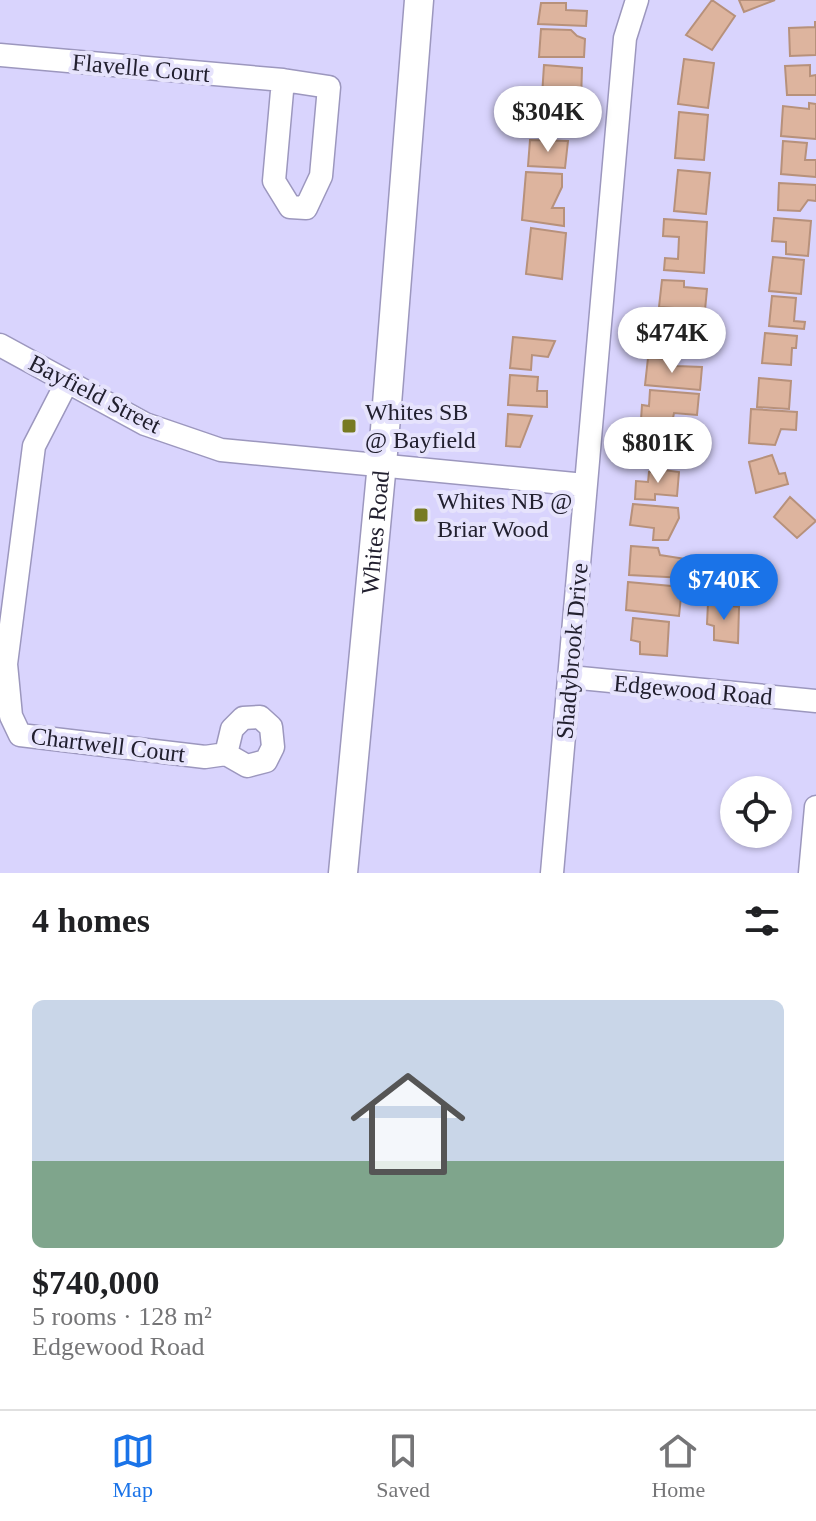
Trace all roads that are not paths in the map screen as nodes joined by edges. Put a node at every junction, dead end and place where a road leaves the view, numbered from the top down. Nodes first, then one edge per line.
1 (419, 0) edge
2 (637, 0) edge
3 (0, 55) edge
4 (283, 80) junction
5 (0, 345) edge
6 (67, 382) junction
7 (381, 466) junction
8 (585, 485) junction
9 (570, 677) junction
10 (816, 701) edge
11 (226, 754) dead end
12 (816, 807) edge
13 (343, 873) edge
14 (552, 873) edge
15 (810, 873) edge

1 - 7 main road, Whites Road
2 - 8 street, Shadybrook Drive
3 - 4 street, Flavelle Court
4 - 4 street, Flavelle Court
5 - 6 street, Bayfield Street
6 - 7 street, Bayfield Street
6 - 11 street, Chartwell Court
7 - 8 street, Bayfield Street
7 - 13 main road, Whites Road
8 - 9 street, Shadybrook Drive
9 - 10 street, Edgewood Road
9 - 14 street, Shadybrook Drive
12 - 15 street

